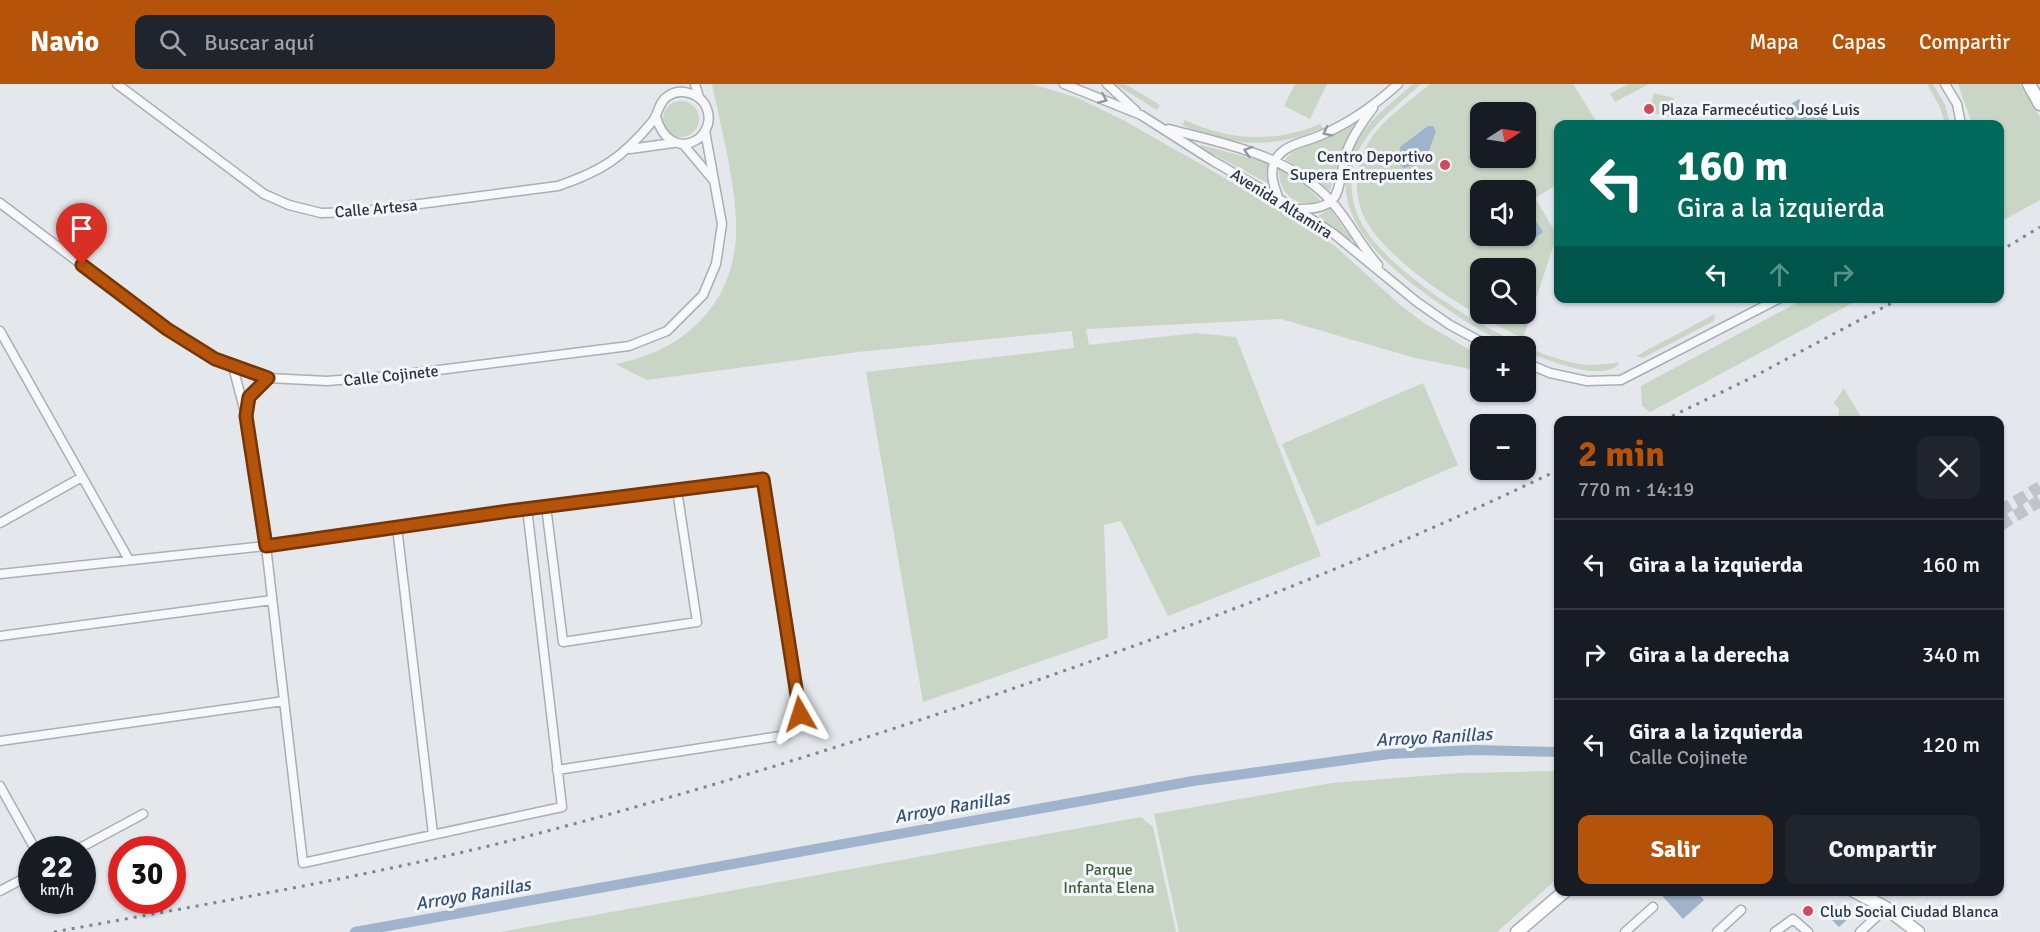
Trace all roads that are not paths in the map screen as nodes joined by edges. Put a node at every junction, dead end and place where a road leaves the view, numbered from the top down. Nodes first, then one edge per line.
1 (117, 84) edge
2 (673, 84) edge
3 (695, 84) edge
4 (1064, 84) edge
5 (1107, 84) edge
6 (1398, 84) edge
7 (1945, 84) edge
8 (2029, 84) edge
9 (669, 94) junction
10 (699, 97) junction
11 (1377, 103) junction
12 (2040, 104) edge
13 (1141, 115) junction
14 (656, 117) junction
15 (1960, 120) edge
16 (1162, 127) junction
17 (705, 131) junction
18 (673, 143) junction
19 (683, 144) junction
20 (629, 149) junction
21 (1275, 160) junction
22 (716, 184) junction
23 (1278, 197) junction
24 (1332, 202) junction
25 (0, 203) edge
26 (1296, 208) junction
27 (1396, 286) junction
28 (1770, 303) edge
29 (0, 331) edge
30 (1470, 336) edge
31 (233, 367) junction
32 (1536, 367) edge
33 (268, 378) junction
34 (246, 416) junction
35 (82, 477) junction
36 (677, 490) junction
37 (546, 506) junction
38 (526, 508) junction
39 (0, 523) edge
40 (397, 527) junction
41 (266, 546) junction
42 (129, 560) junction
43 (0, 574) edge
44 (273, 600) junction
45 (0, 636) edge
46 (284, 701) junction
47 (0, 741) edge
48 (557, 770) junction
49 (0, 786) edge
50 (143, 814) dead end
51 (433, 834) junction
52 (29, 836) edge
53 (96, 839) edge
54 (18, 881) edge
55 (0, 891) edge
56 (1558, 896) edge
57 (1863, 896) edge
58 (1653, 907) dead end
59 (1886, 908) junction
60 (1741, 910) dead end
61 (1519, 931) edge
62 (1625, 932) edge
63 (1717, 932) edge
64 (1775, 932) edge
65 (1808, 932) edge
66 (1860, 932) edge
67 (1918, 932) edge

1 - 20 street, Calle Artesa
2 - 9 street
3 - 10 street
4 -> 13 street, Avenida Altamira
5 - 13 street, Avenida Altamira
6 - 11 street
7 - 15 street
8 - 12 main road
9 - 10 street
9 - 14 street
10 - 17 street
11 -> 21 street
11 - 24 street
13 - 16 street, Avenida Altamira
14 - 18 street
14 - 20 street, Calle Artesa
21 -> 16 street, Avenida Altamira
16 - 23 street, Avenida Altamira
17 - 19 street
17 - 22 street, Calle Cojinete
18 - 19 street
18 - 20 street, Calle Artesa
19 - 22 street
21 - 23 street
21 - 24 street, Avenida Altamira
22 - 33 street, Calle Cojinete
23 - 26 street, Avenida Altamira
24 - 26 street
24 - 27 street, Avenida Altamira
25 - 31 street, Calle Cojinete
26 - 27 street, Avenida Altamira
27 - 30 street, Avenida Altamira
28 - 32 street
29 - 35 street
31 - 33 street, Calle Cojinete
31 - 34 street
33 - 34 street
34 - 41 street
35 - 39 street
35 - 42 street
36 - 37 street
36 - 37 street
36 - 48 street
37 - 38 street
38 - 40 street
38 - 48 street
40 - 41 street
40 - 51 street
41 - 42 street
41 - 44 street
42 - 43 street
44 - 45 street
44 - 46 street
46 - 47 street
46 - 51 street
48 - 51 street
49 - 52 street
50 - 53 street
54 - 55 street
56 - 61 main road
57 - 59 main road
58 - 62 street
59 - 66 street
59 - 67 main road
60 - 63 street
64 - 65 street

